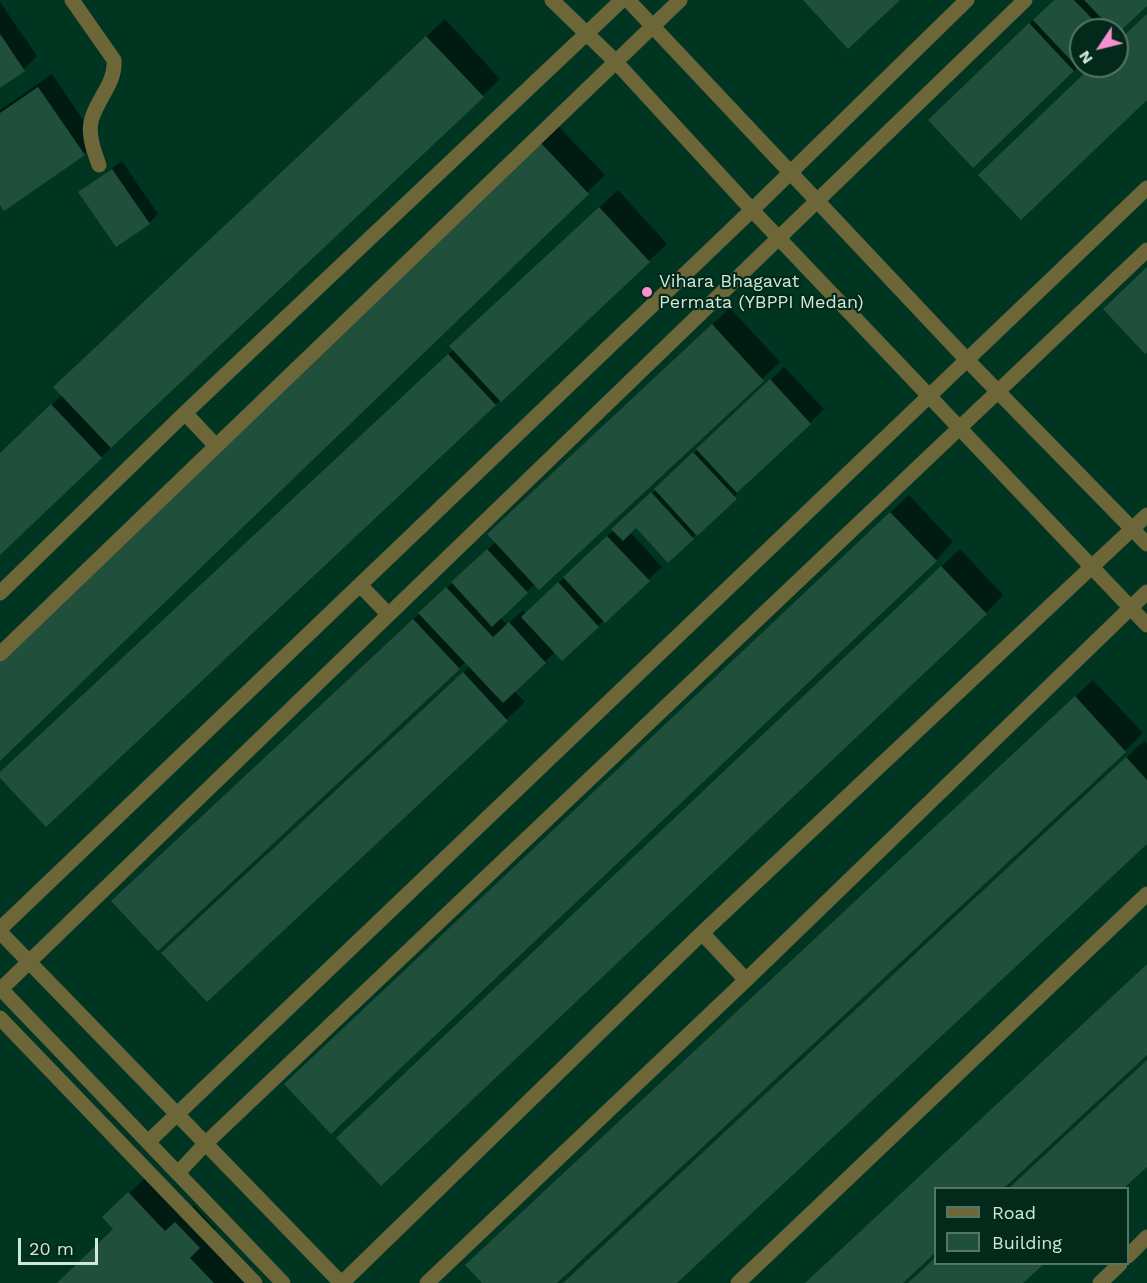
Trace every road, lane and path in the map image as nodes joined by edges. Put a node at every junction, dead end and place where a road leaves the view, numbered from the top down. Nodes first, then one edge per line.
1 (72, 0) edge
2 (552, 0) edge
3 (622, 0) edge
4 (628, 0) edge
5 (680, 0) edge
6 (967, 0) edge
7 (1025, 0) edge
8 (653, 26) junction
9 (587, 32) junction
10 (615, 61) junction
11 (99, 165) dead end
12 (790, 172) junction
13 (1147, 189) edge
14 (818, 201) junction
15 (752, 210) junction
16 (780, 238) junction
17 (1147, 250) edge
18 (967, 360) junction
19 (997, 391) junction
20 (928, 397) junction
21 (185, 413) junction
22 (958, 428) junction
23 (216, 446) junction
24 (1147, 515) edge
25 (1132, 529) junction
26 (1147, 544) edge
27 (1092, 568) junction
28 (360, 585) junction
29 (1147, 592) edge
30 (0, 593) edge
31 (1131, 608) junction
32 (388, 614) junction
33 (1147, 625) edge
34 (0, 654) edge
35 (1147, 894) edge
36 (0, 930) edge
37 (702, 933) junction
38 (29, 962) junction
39 (746, 980) junction
40 (0, 989) edge
41 (0, 1018) edge
42 (176, 1114) junction
43 (148, 1142) junction
44 (205, 1144) junction
45 (178, 1173) junction
46 (1147, 1238) edge
47 (1129, 1255) edge
48 (1118, 1265) edge
49 (255, 1283) edge
50 (282, 1283) edge
51 (342, 1283) edge
52 (427, 1283) edge
53 (738, 1283) edge
54 (1100, 1283) edge

1 - 11 street
2 - 9 street
3 - 9 street
4 - 8 street
5 - 8 street
6 - 12 street
7 - 14 street
8 - 10 street
8 - 12 street
9 - 10 street
9 - 21 street
10 - 15 street
10 - 23 street
12 - 14 street
12 - 15 street
13 - 18 street
14 - 16 street
14 - 18 street
15 - 16 street
15 - 28 street
16 - 20 street
16 - 32 street
17 - 19 street
18 - 19 street
18 - 20 street
19 - 22 street
19 - 25 street
20 - 22 street
20 - 42 street
21 - 23 street
21 - 30 street
22 - 27 street
22 - 44 street
23 - 34 street
24 - 25 street
25 - 26 street
25 - 27 street
27 - 31 street
27 - 37 street
28 - 32 street
28 - 36 street
29 - 31 street
31 - 33 street
31 - 39 street
32 - 38 street
35 - 53 street
36 - 38 street
37 - 39 street
37 - 51 street
38 - 40 street
38 - 42 street
39 - 52 street
40 - 43 street
41 - 49 street
42 - 43 street
42 - 44 street
43 - 45 street
44 - 45 street
44 - 51 street
45 - 50 street
46 - 47 street
48 - 54 street

